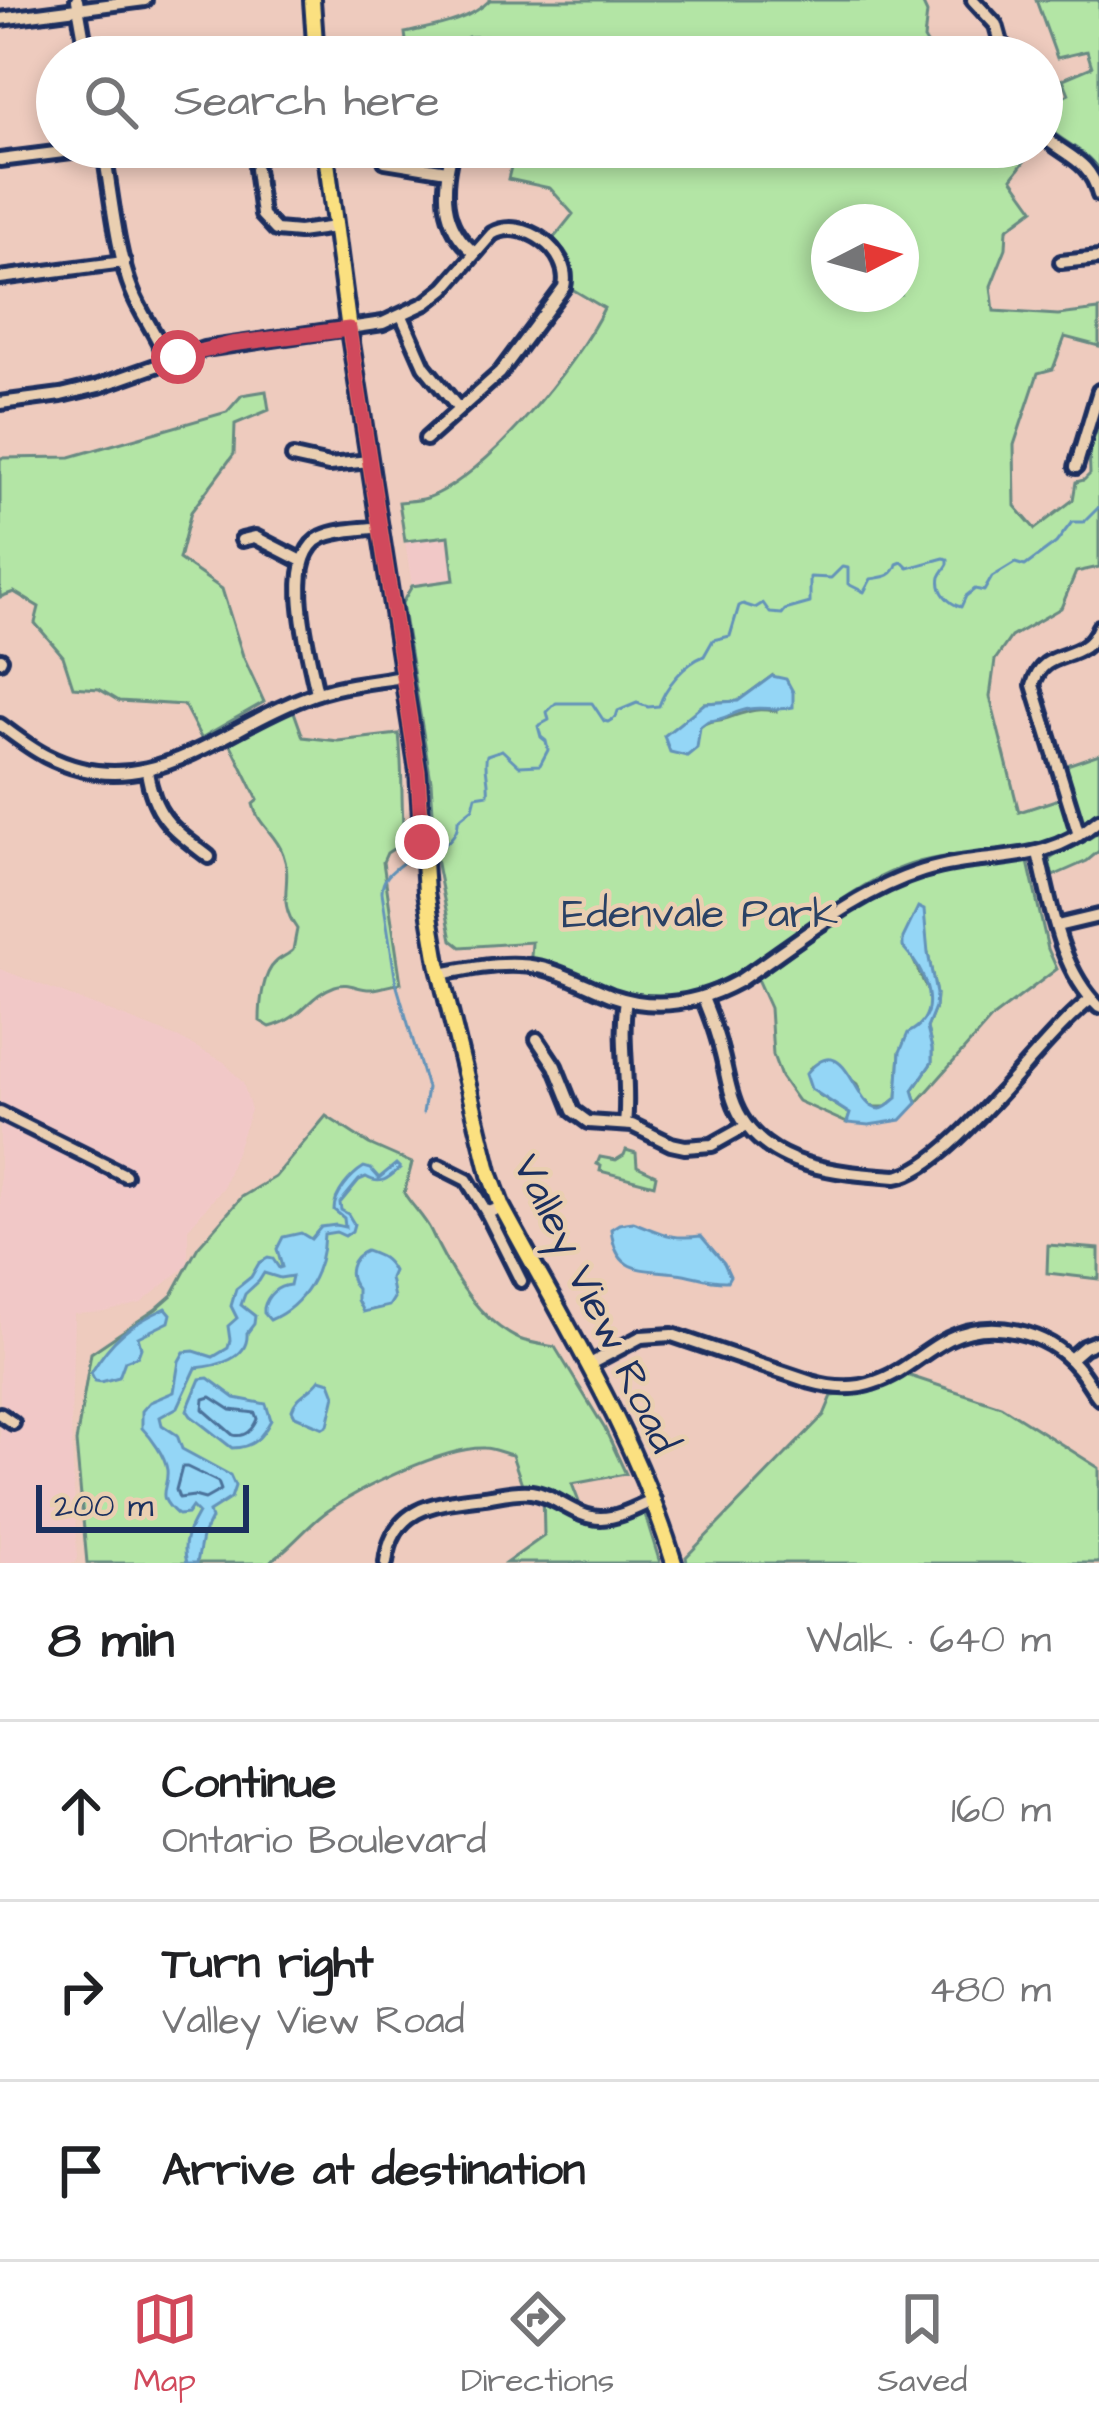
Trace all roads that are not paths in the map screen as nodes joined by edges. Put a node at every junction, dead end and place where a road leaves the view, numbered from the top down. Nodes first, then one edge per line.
1 (145, 0) edge
2 (312, 0) edge
3 (973, 0) edge
4 (78, 4) edge
5 (0, 19) edge
6 (83, 36) edge
7 (315, 36) edge
8 (999, 36) edge
9 (1063, 152) edge
10 (36, 155) edge
11 (0, 160) edge
12 (107, 168) edge
13 (327, 168) edge
14 (429, 168) edge
15 (448, 168) edge
16 (256, 169) dead end
17 (447, 171) junction
18 (1099, 195) edge
19 (334, 227) junction
20 (475, 254) junction
21 (1099, 258) edge
22 (124, 262) junction
23 (1061, 262) dead end
24 (0, 278) edge
25 (402, 316) junction
26 (349, 329) junction
27 (167, 360) junction
28 (1099, 392) edge
29 (0, 403) edge
30 (458, 408) junction
31 (426, 440) dead end
32 (293, 457) dead end
33 (370, 461) junction
34 (1076, 467) dead end
35 (380, 527) junction
36 (242, 540) dead end
37 (302, 561) junction
38 (1099, 627) edge
39 (404, 676) junction
40 (316, 694) junction
41 (0, 725) edge
42 (147, 771) junction
43 (1099, 820) edge
44 (1079, 835) junction
45 (1038, 853) junction
46 (209, 857) dead end
47 (1099, 916) edge
48 (1057, 926) junction
49 (440, 974) junction
50 (703, 998) junction
51 (626, 1000) junction
52 (1095, 1003) edge
53 (537, 1039) dead end
54 (0, 1113) edge
55 (625, 1124) junction
56 (746, 1126) junction
57 (439, 1166) dead end
58 (124, 1175) dead end
59 (502, 1207) junction
60 (487, 1213) junction
61 (531, 1262) junction
62 (1099, 1341) edge
63 (1070, 1359) junction
64 (588, 1365) junction
65 (1099, 1398) edge
66 (0, 1414) edge
67 (13, 1423) dead end
68 (654, 1500) junction
69 (386, 1563) edge
70 (674, 1563) edge

1 - 4 street
2 - 7 main road
3 - 8 street
4 - 5 street
4 - 6 street
9 - 18 street
10 - 11 street
12 - 22 street
13 - 19 main road, Valley View Road
14 - 17 street
15 - 17 street
16 - 19 street
17 - 20 street
19 - 26 main road, Valley View Road
20 - 25 street
20 - 30 street
21 - 23 street
22 - 24 street
22 - 27 street
25 - 26 street
25 - 30 street
26 - 27 street
26 - 33 main road, Valley View Road
27 - 29 street
28 - 34 street
30 - 31 street
32 - 33 street
33 - 35 main road, Valley View Road
35 - 37 street
35 - 39 main road, Valley View Road
36 - 37 street
37 - 40 street
38 - 44 street
39 - 40 street
39 - 49 main road, Valley View Road
40 - 42 street
41 - 42 street
42 - 46 street
43 - 44 street
44 - 45 street
45 - 48 street
45 - 50 street
47 - 48 street
48 - 52 street
49 - 51 street
49 - 59 main road, Valley View Road
50 - 51 street
50 - 56 street
51 - 55 street
52 - 56 street
53 - 55 street
54 - 58 street
55 - 56 street
57 - 60 street
59 - 60 street
59 - 61 main road, Valley View Road
60 - 61 street
61 - 64 main road, Valley View Road
62 - 63 street
63 - 64 street
63 - 65 street
64 - 68 main road, Valley View Road
66 - 67 street
68 - 69 street
68 - 70 main road, Valley View Road

